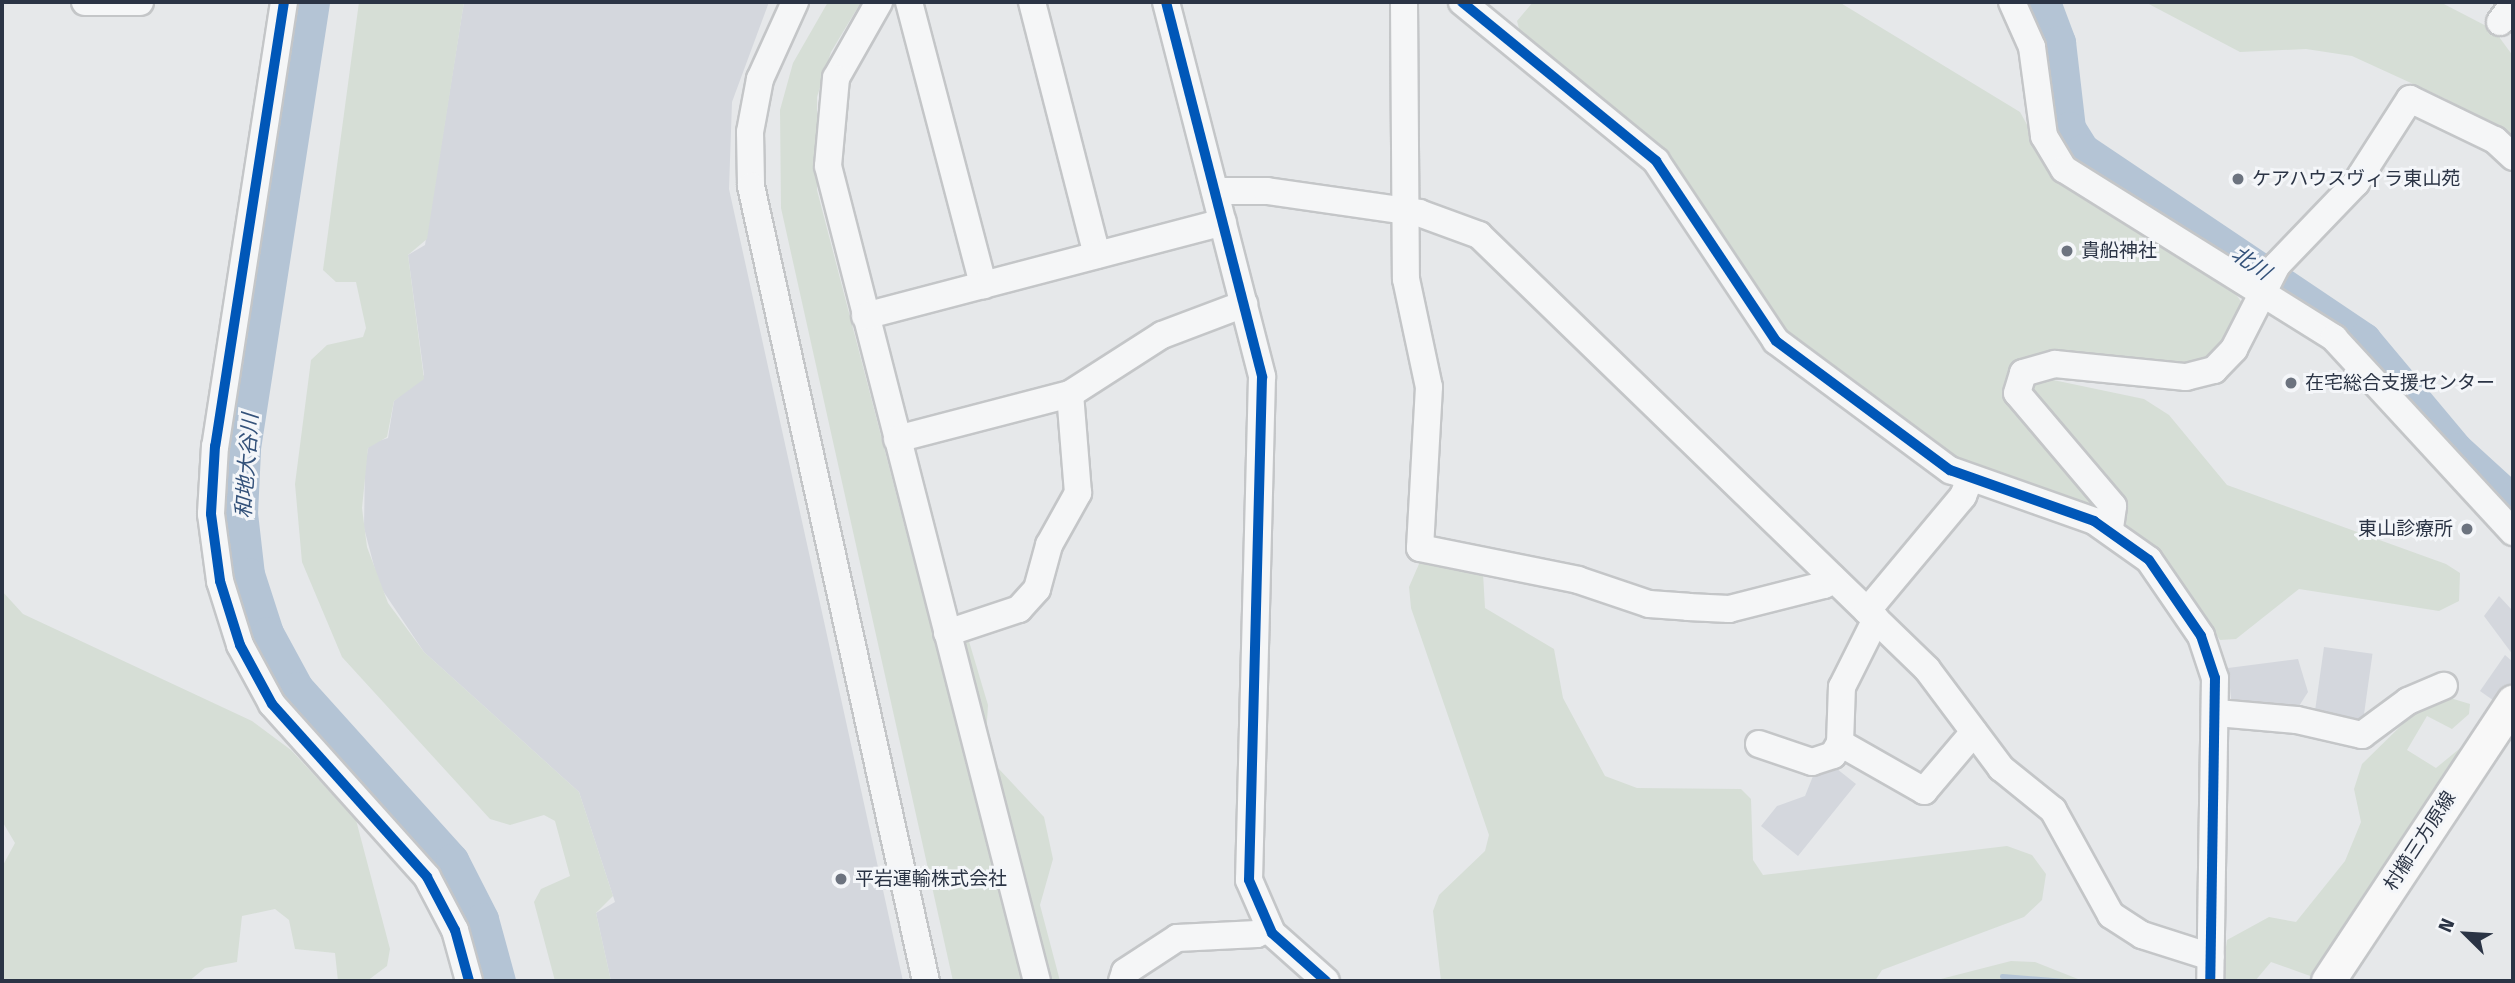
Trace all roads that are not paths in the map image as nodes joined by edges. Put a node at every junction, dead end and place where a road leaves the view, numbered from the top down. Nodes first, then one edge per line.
1 (85, 2) edge
2 (140, 2) edge
3 (284, 2) edge
4 (795, 2) edge
5 (879, 2) edge
6 (909, 2) edge
7 (1031, 2) edge
8 (1166, 2) edge
9 (1404, 2) edge
10 (1462, 2) edge
11 (2012, 2) edge
12 (2513, 158) edge
13 (1215, 191) junction
14 (1406, 211) junction
15 (1223, 222) junction
16 (1097, 255) junction
17 (2266, 281) junction
18 (983, 285) junction
19 (1244, 304) junction
20 (865, 316) junction
21 (1070, 394) junction
22 (897, 439) junction
23 (1970, 480) junction
24 (2109, 528) junction
25 (2513, 532) edge
26 (1832, 577) junction
27 (1872, 615) junction
28 (947, 633) junction
29 (2444, 686) dead end
30 (2513, 702) edge
31 (2217, 713) junction
32 (1974, 732) junction
33 (1840, 743) junction
34 (1759, 744) dead end
35 (1269, 926) junction
36 (2210, 969) edge
37 (469, 981) edge
38 (926, 981) edge
39 (1037, 981) edge
40 (1122, 981) edge
41 (1326, 981) edge
42 (2328, 981) edge

1 - 2 street
3 - 37 street
4 - 38 street
5 - 20 street
6 - 18 street
7 - 16 street
8 - 13 street
9 - 14 street
10 - 23 street
11 - 17 street
12 - 17 street
13 - 14 street
13 - 15 street
14 - 26 street
14 - 26 street
15 - 16 street
15 - 19 street
16 - 18 street
17 - 24 street
17 - 25 street
18 - 20 street
19 - 21 street
19 - 35 street
20 - 22 street
21 - 22 street
21 - 28 street
22 - 28 street
23 - 24 street
23 - 27 street
24 - 31 street
26 - 27 street
27 - 32 street
27 - 33 street
28 - 39 street
29 - 31 street
30 - 42 main road, 村櫛三方原線
31 - 36 street
32 - 33 street
32 - 36 street
33 - 34 street
35 - 40 street
35 - 41 street

